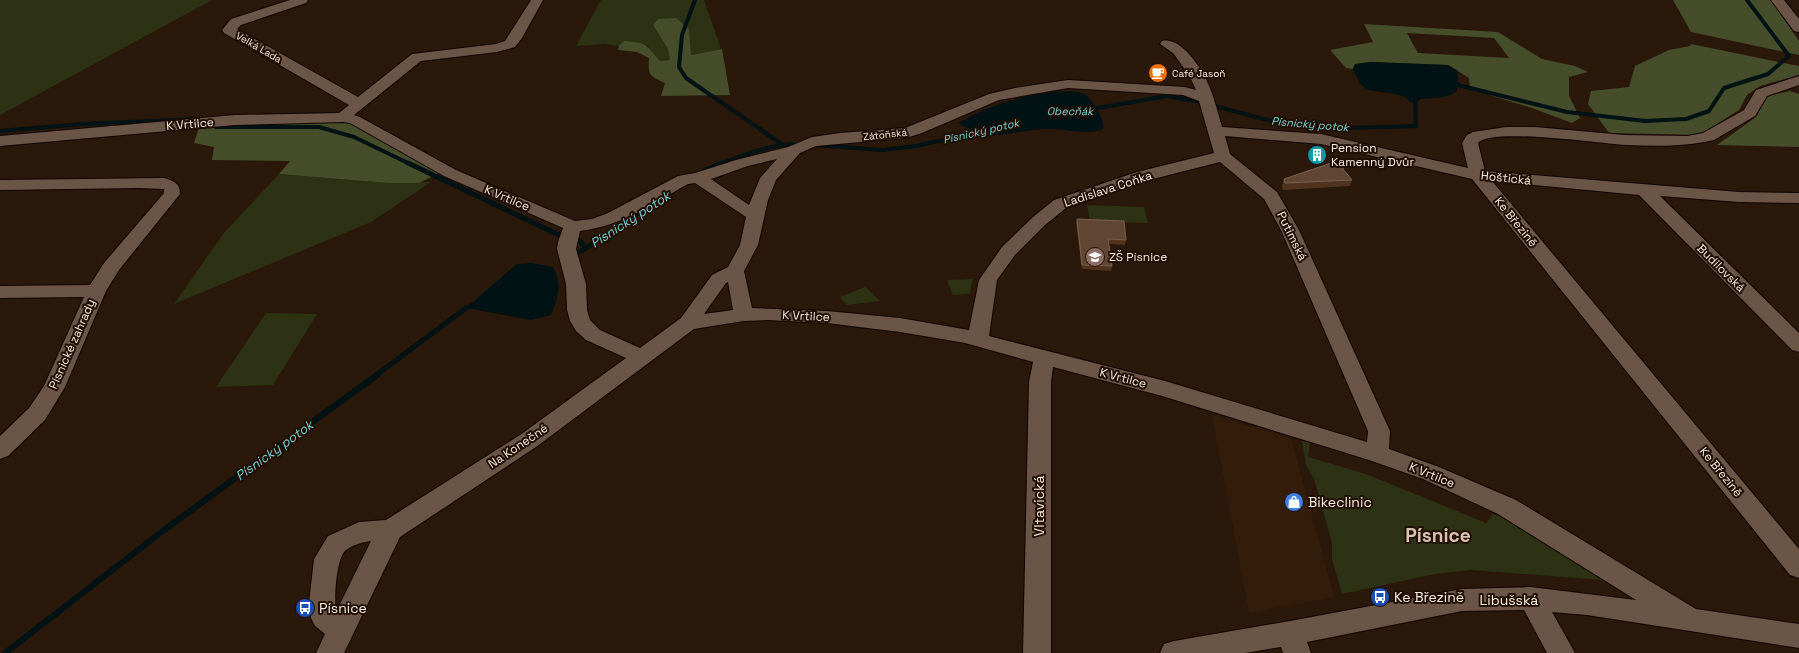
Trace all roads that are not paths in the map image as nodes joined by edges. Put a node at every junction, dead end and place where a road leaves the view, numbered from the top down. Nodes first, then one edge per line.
1 (302, 0) edge
2 (537, 0) edge
3 (1777, 0) edge
4 (1799, 28) edge
5 (1167, 44) dead end
6 (1799, 80) edge
7 (1207, 102) junction
8 (359, 104) junction
9 (343, 117) junction
10 (1216, 131) junction
11 (0, 141) edge
12 (804, 146) junction
13 (1223, 156) junction
14 (1478, 176) junction
15 (698, 178) junction
16 (0, 185) edge
17 (1644, 190) junction
18 (1799, 198) edge
19 (755, 215) junction
20 (569, 233) junction
21 (735, 270) junction
22 (96, 291) junction
23 (0, 292) edge
24 (744, 315) junction
25 (688, 323) junction
26 (978, 339) junction
27 (1799, 345) edge
28 (641, 357) junction
29 (1044, 358) junction
30 (0, 450) edge
31 (1377, 454) junction
32 (391, 530) junction
33 (1799, 567) edge
34 (1531, 598) junction
35 (1693, 621) junction
36 (343, 626) junction
37 (1799, 636) edge
38 (1294, 643) edge
39 (330, 653) edge
40 (1037, 653) edge
41 (1174, 653) edge
42 (1561, 653) edge

1 - 8 street, Velká Lada
2 - 8 street
3 - 4 street
5 - 7 street
6 - 14 street, Ke Březině
7 - 10 street
7 - 12 street, Zátoňská
8 - 9 street
9 - 11 street, K Vrtilce
9 - 20 street, K Vrtilce
10 - 13 street
10 - 14 street, Hoštická
12 - 15 street, Zátoňská
12 - 19 street
13 - 26 street, Ladislava Coňka
13 - 31 street, Putimská
14 - 17 street, Hoštická
14 - 33 street, Ke Březině
15 - 19 street
15 - 20 street, Zátoňská
16 - 22 street
17 - 18 street, Hoštická
17 - 27 street, Budilovská
19 - 21 street
20 - 28 street
21 - 24 street
21 - 25 street
22 - 23 street, Písnické zahrady
22 - 30 street, Písnické zahrady
24 - 25 street, K Vrtilce
24 - 26 street, K Vrtilce
25 - 28 street, K Vrtilce
26 - 29 street, K Vrtilce
28 - 32 street, Na Konečné
29 - 31 street, K Vrtilce
29 - 40 street, Vltavická
31 - 35 street, K Vrtilce
32 - 36 street, Na Konečné
32 - 36 street, Na Konečné
34 - 35 street, Libušská
34 - 38 street, Libušská
34 - 42 street
35 - 37 street, Libušská
36 - 39 street, Na Konečné
38 - 41 street, Libušská

